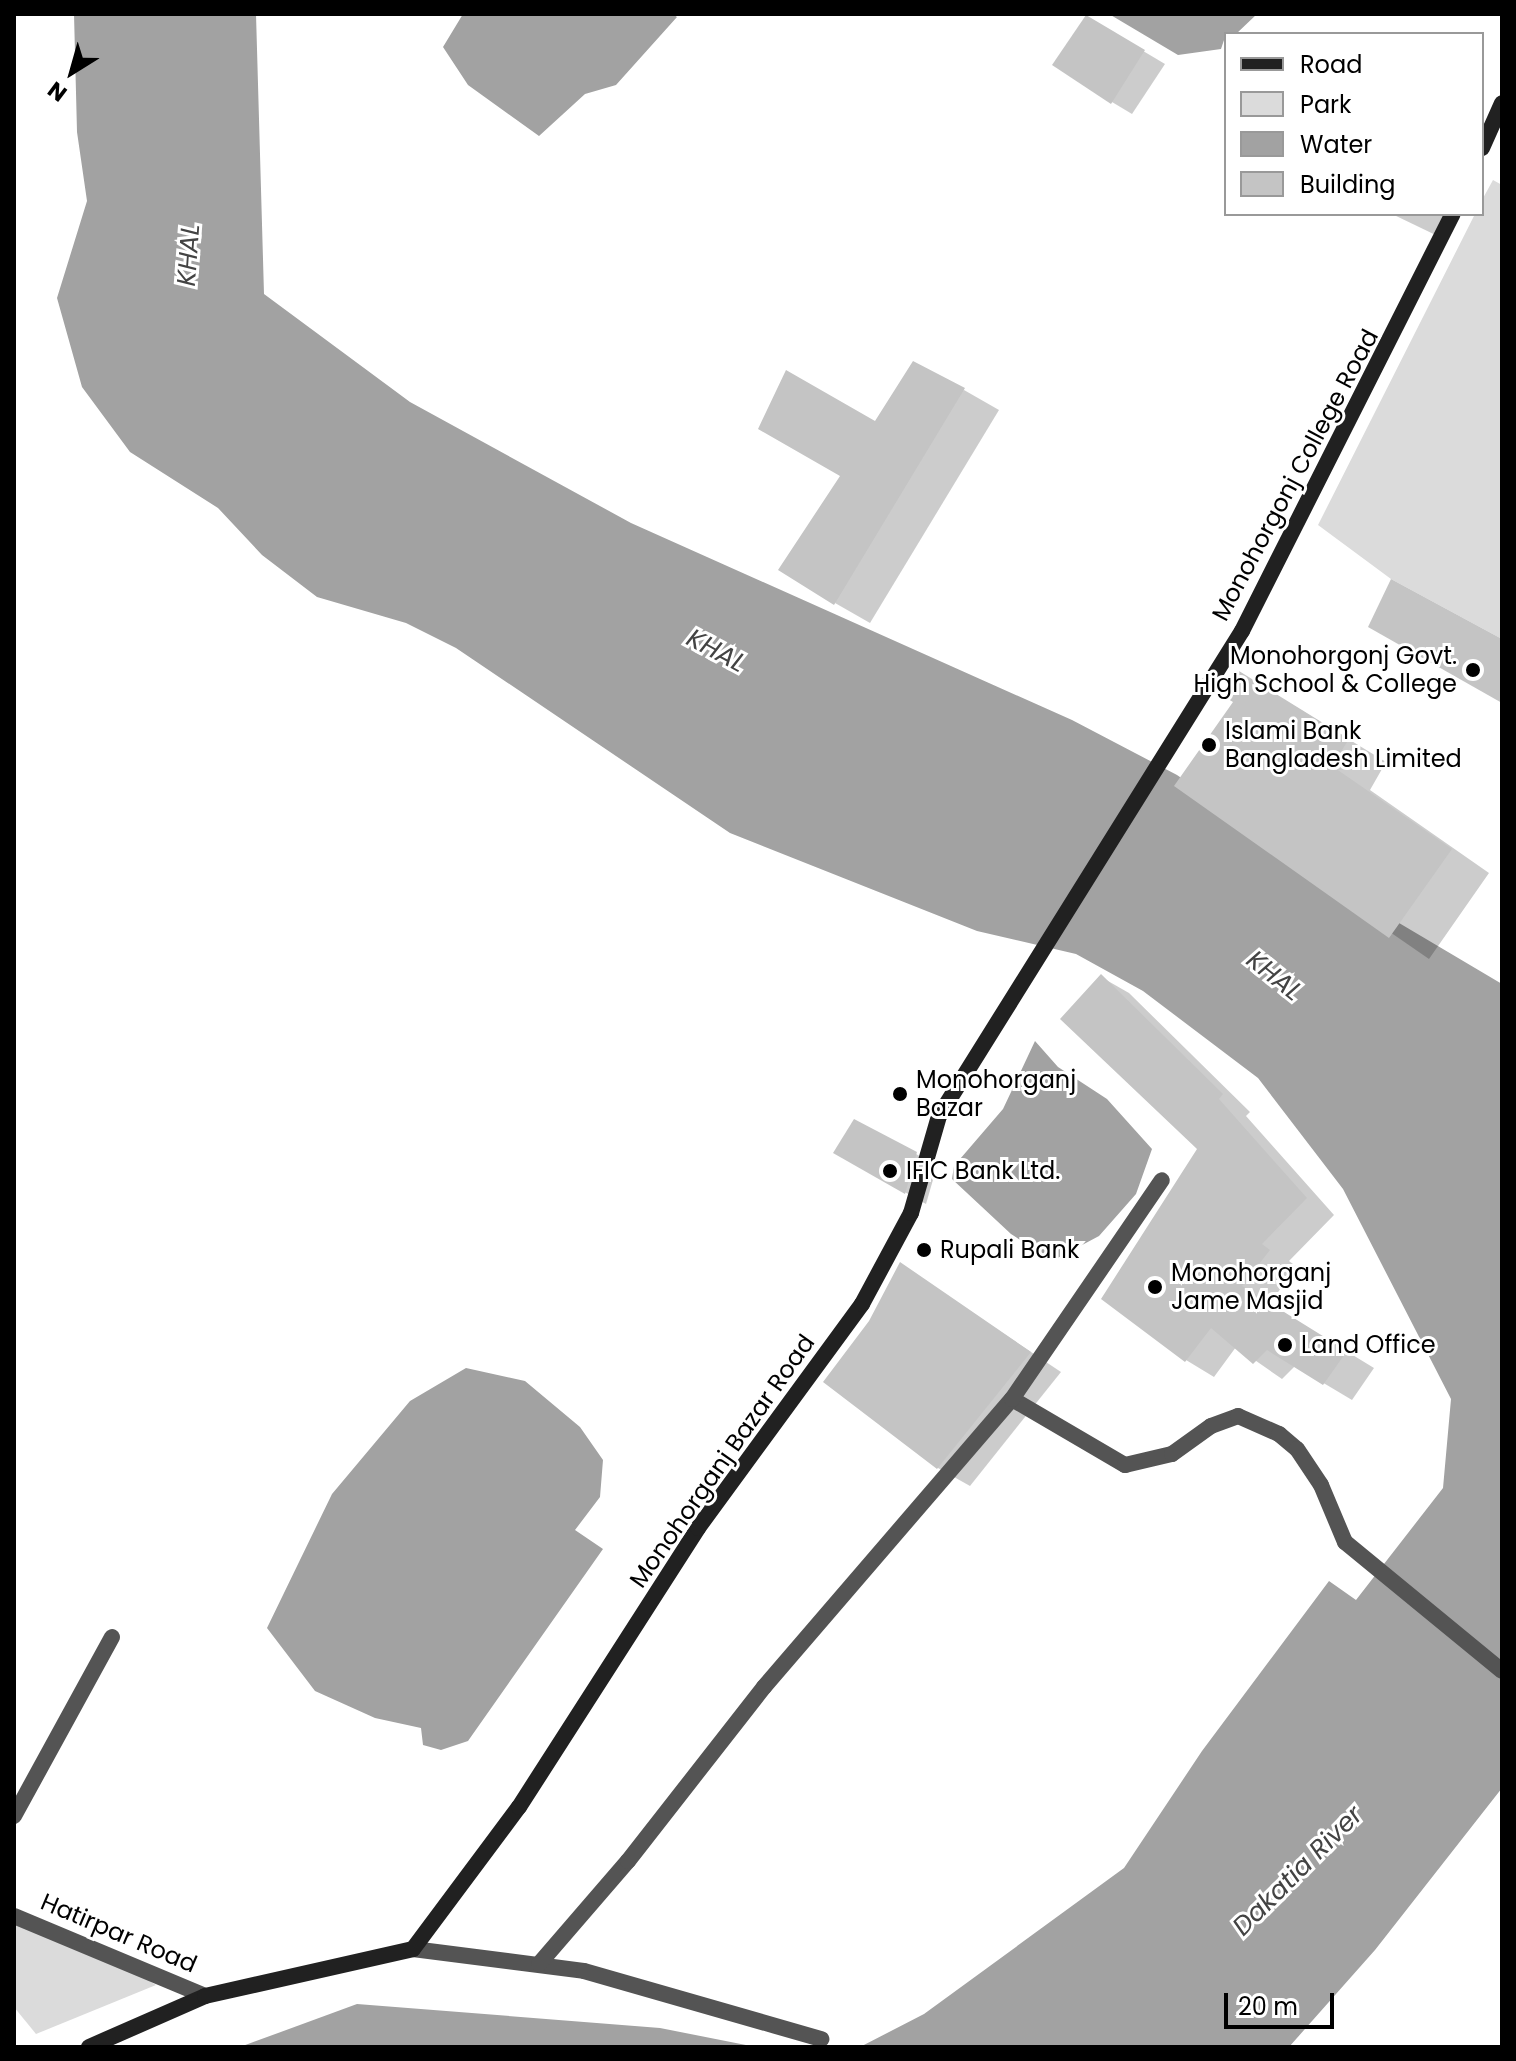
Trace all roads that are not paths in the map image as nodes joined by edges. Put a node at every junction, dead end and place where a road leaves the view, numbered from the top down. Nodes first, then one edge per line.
1 (1502, 103) edge
2 (1484, 144) edge
3 (1452, 216) edge
4 (1003, 1021) joint
5 (1162, 1180) dead end
6 (1012, 1399) junction
7 (112, 1637) dead end
8 (1502, 1671) edge
9 (14, 1816) edge
10 (14, 1916) edge
11 (413, 1949) junction
12 (539, 1964) junction
13 (205, 1996) junction
14 (821, 2039) dead end
15 (89, 2047) edge

1 - 2 street
3 - 4 street, Monohorgonj College Road
4 - 11 street, Monohorganj Bazar Road
5 - 6 street
6 - 8 street
6 - 12 street
7 - 9 street
10 - 13 street, Hatirpar Road
11 - 12 street
11 - 13 street
12 - 14 street
13 - 15 street

